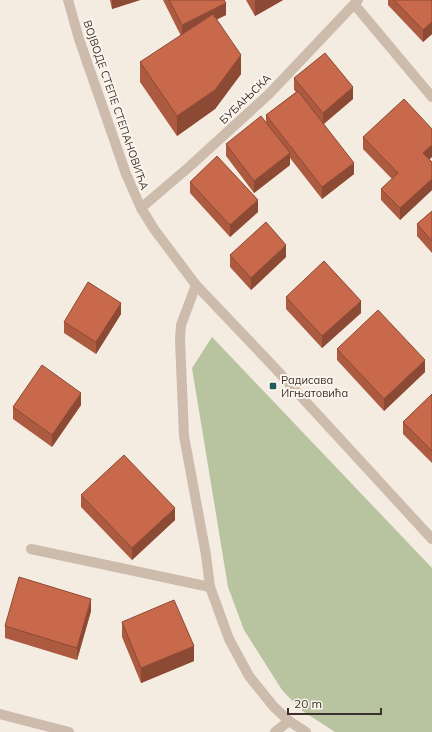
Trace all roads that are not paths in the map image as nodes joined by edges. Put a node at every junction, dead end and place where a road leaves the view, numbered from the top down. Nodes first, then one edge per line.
1 (68, 0) edge
2 (356, 2) edge
3 (432, 97) edge
4 (141, 208) junction
5 (196, 285) junction
6 (432, 539) edge
7 (31, 549) dead end
8 (210, 587) junction
9 (0, 714) edge
10 (289, 721) junction
11 (69, 732) edge
12 (275, 732) edge
13 (306, 732) edge

1 - 4 street, ВОЈВОДЕ СТЕПЕ СТЕПАНОВИЋА
2 - 3 street
2 - 4 street, БУБАЊСКА
4 - 5 street, ВОЈВОДЕ СТЕПЕ СТЕПАНОВИЋА
5 - 6 street, ВОЈВОДЕ СТЕПЕ СТЕПАНОВИЋА
5 - 8 street
7 - 8 street
8 - 10 street
9 - 11 street
10 - 12 street
10 - 13 street

